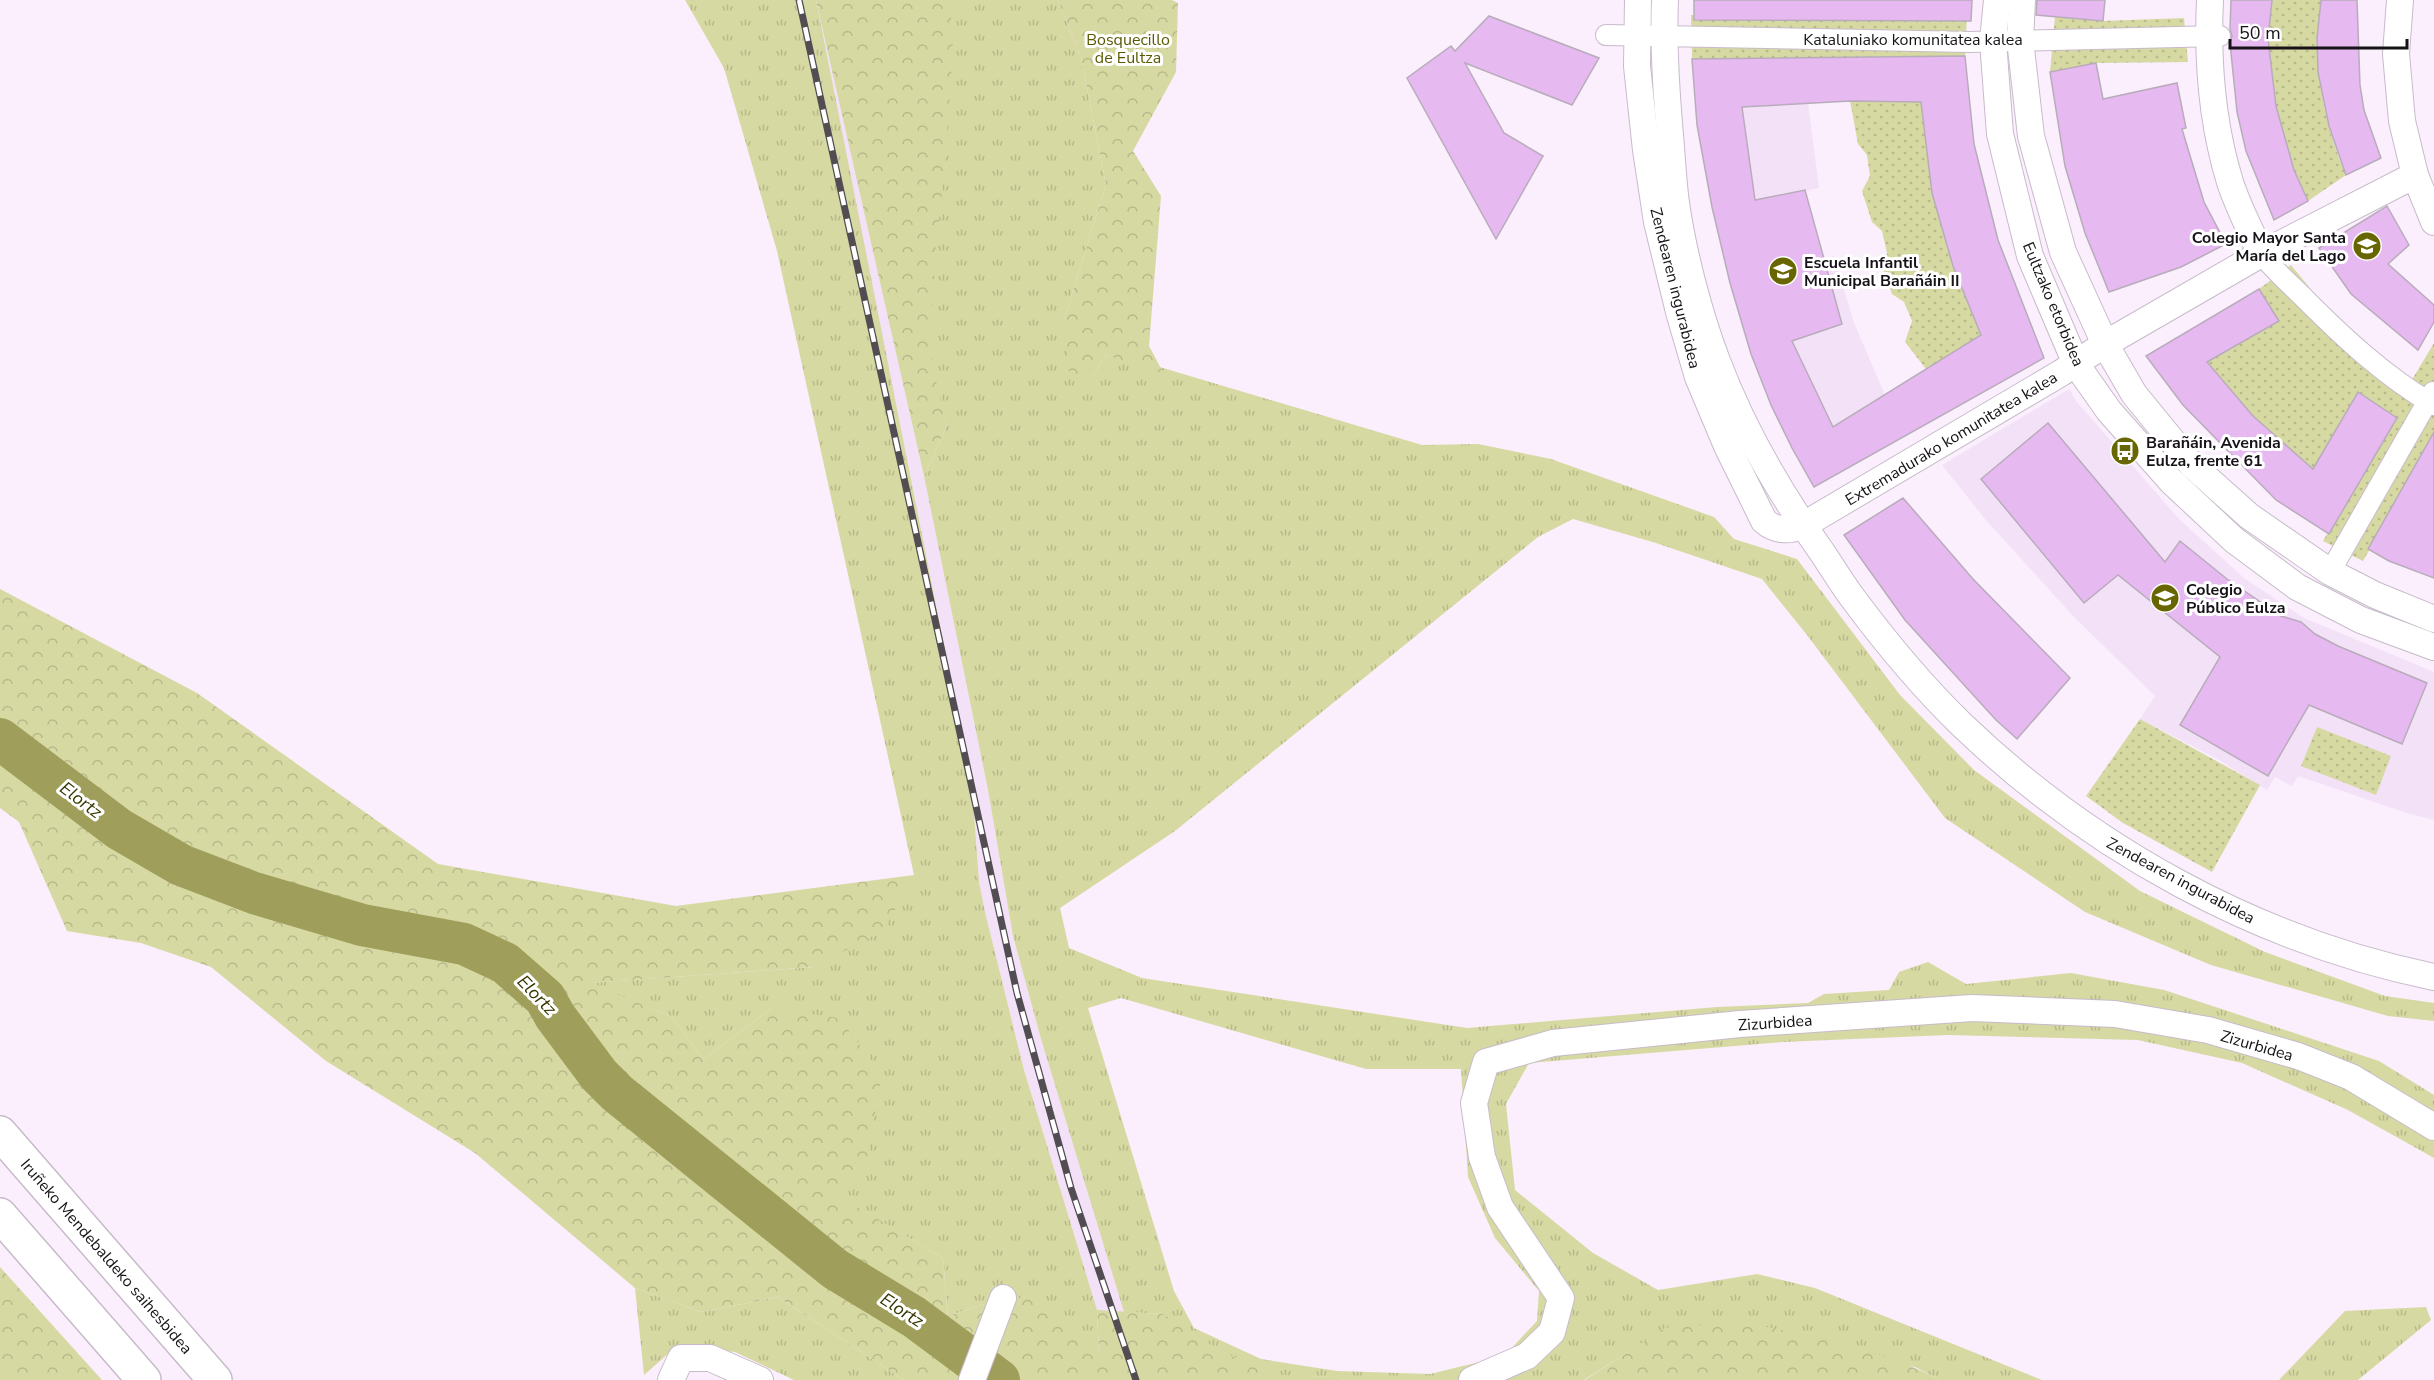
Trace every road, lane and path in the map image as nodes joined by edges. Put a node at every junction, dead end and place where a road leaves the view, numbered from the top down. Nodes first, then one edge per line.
1 (1638, 0) edge
2 (1665, 0) edge
3 (1997, 0) edge
4 (2022, 0) edge
5 (2210, 0) edge
6 (2400, 0) edge
7 (1606, 35) dead end
8 (1637, 35) junction
9 (1663, 36) junction
10 (2214, 36) junction
11 (2020, 40) junction
12 (1993, 41) junction
13 (2415, 175) junction
14 (2434, 222) edge
15 (2261, 254) junction
16 (2105, 344) junction
17 (2076, 364) junction
18 (2432, 399) edge
19 (1802, 526) junction
20 (2330, 572) junction
21 (2434, 619) edge
22 (2434, 647) edge
23 (2434, 977) edge
24 (2434, 1127) edge
25 (0, 1133) edge
26 (0, 1215) edge
27 (1004, 1298) dead end
28 (144, 1380) edge
29 (215, 1380) edge
30 (671, 1380) edge
31 (760, 1380) edge
32 (972, 1380) edge
33 (1472, 1380) edge

1 - 8 street, Zendearen ingurabidea
2 - 9 street, Zendearen ingurabidea
3 - 12 street, Eultzako etorbidea
4 - 11 street, Eultzako etorbidea
5 - 10 street
6 - 13 street
7 - 8 street, Kataluniako komunitatea kalea
8 - 9 street, Kataluniako komunitatea kalea
8 - 19 street, Zendearen ingurabidea
9 - 12 street, Kataluniako komunitatea kalea
9 - 19 street, Zendearen ingurabidea
10 - 11 street, Kataluniako komunitatea kalea
10 - 15 street
11 - 12 street, Kataluniako komunitatea kalea
11 - 16 street, Eultzako etorbidea
12 - 17 street, Eultzako etorbidea
13 - 14 street
13 - 15 street, Extremadurako komunitatea kalea
15 - 16 street, Extremadurako komunitatea kalea
15 - 18 street
16 - 17 street, Extremadurako komunitatea kalea
16 - 20 street, Eultzako etorbidea
17 - 19 street, Extremadurako komunitatea kalea
17 - 22 street, Eultzako etorbidea
18 - 20 street
19 - 23 street, Zendearen ingurabidea
20 - 21 street, Eultzako etorbidea
24 - 33 street, Zizurbidea
25 - 29 highway, Iruñeko Mendebaldeko saihesbidea
26 - 28 highway
27 - 32 street
30 - 31 street

